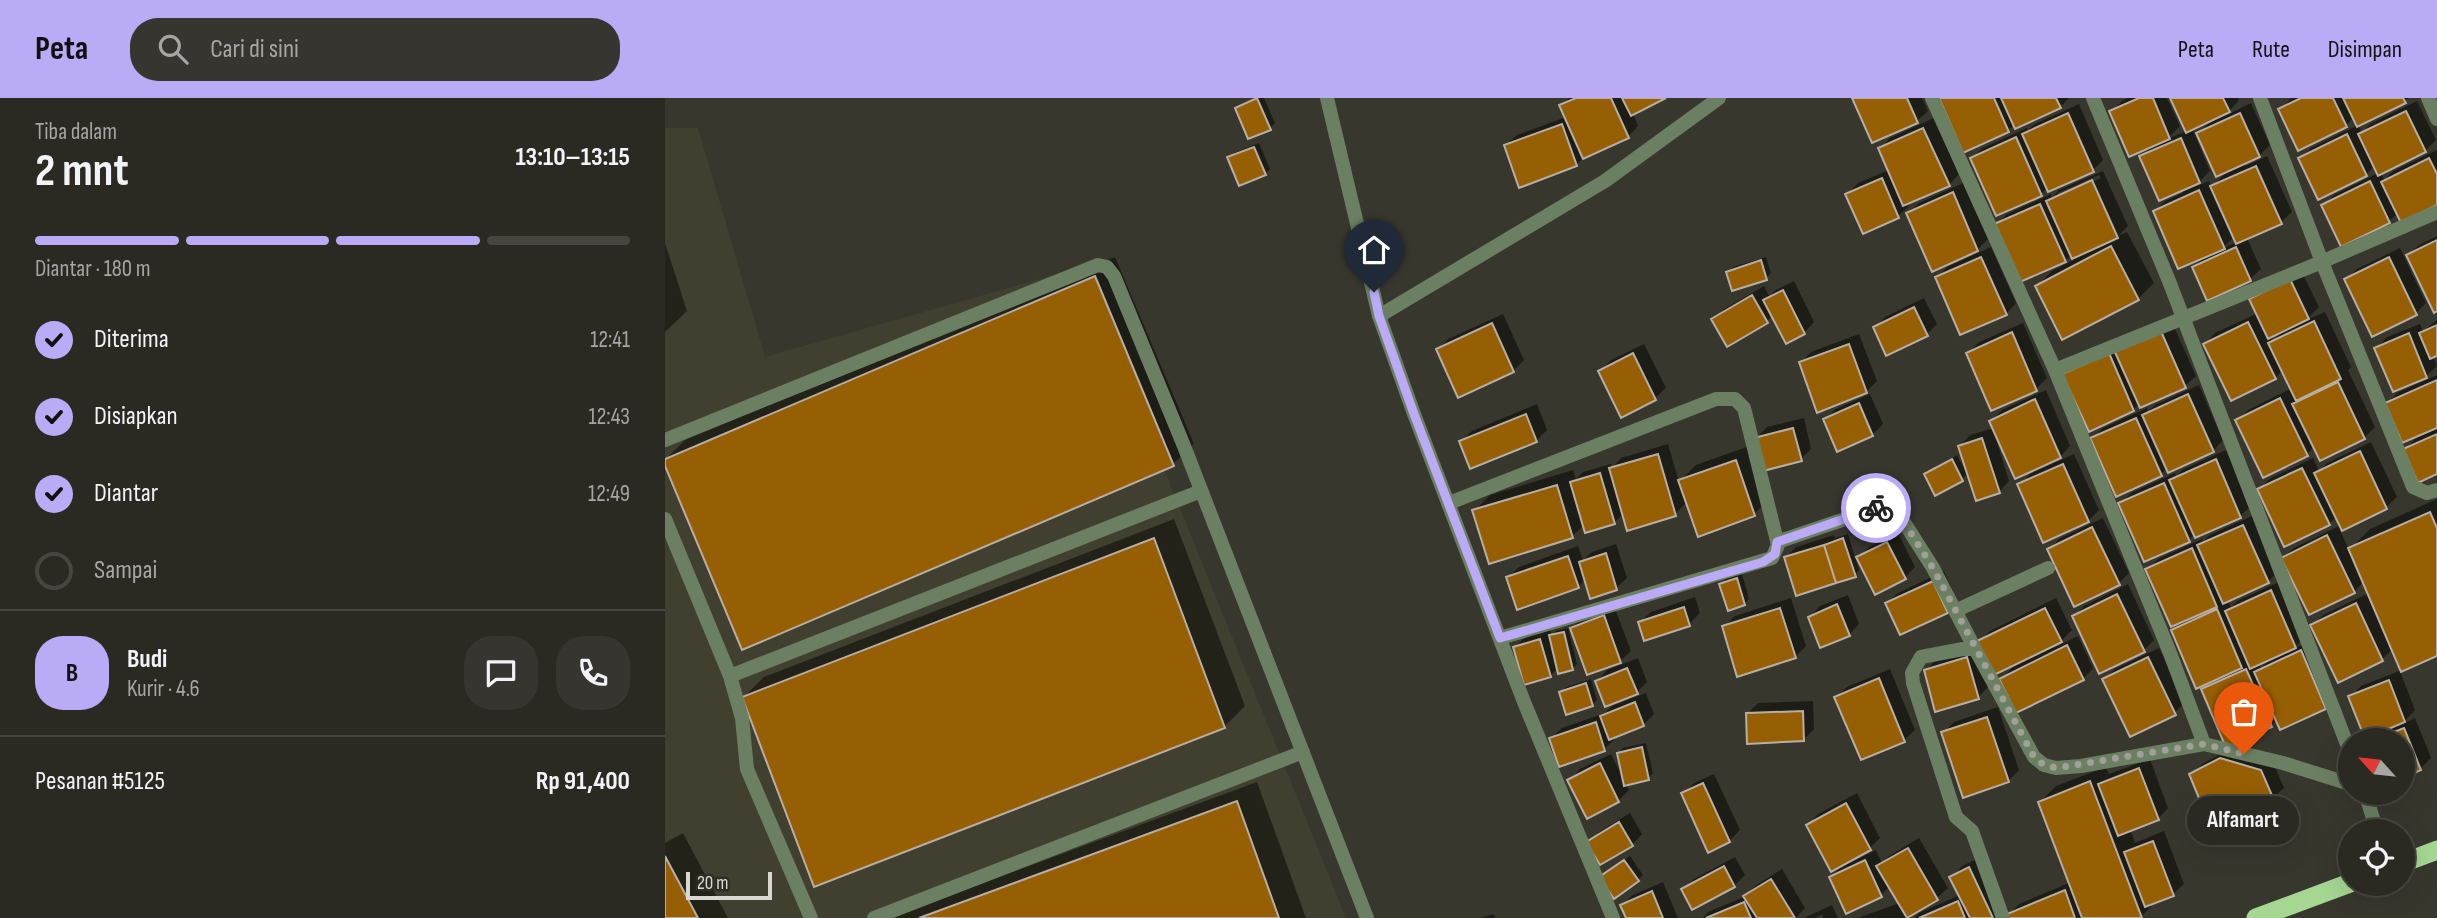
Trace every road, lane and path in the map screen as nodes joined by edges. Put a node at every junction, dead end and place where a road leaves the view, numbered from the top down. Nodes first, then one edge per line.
1 (1327, 98) edge
2 (1719, 98) edge
3 (1932, 98) edge
4 (2093, 98) edge
5 (2260, 98) edge
6 (2428, 98) edge
7 (2437, 119) edge
8 (2437, 212) edge
9 (2322, 262) junction
10 (1379, 316) junction
11 (2183, 318) junction
12 (2055, 370) junction
13 (665, 440) edge
14 (2437, 490) edge
15 (1201, 491) junction
16 (1448, 503) junction
17 (665, 519) edge
18 (1777, 542) junction
19 (2047, 568) dead end
20 (1955, 611) junction
21 (1500, 638) junction
22 (1975, 649) junction
23 (730, 676) junction
24 (2341, 728) edge
25 (2204, 744) junction
26 (1303, 752) junction
27 (2338, 780) edge
28 (2437, 850) edge
29 (2415, 858) edge
30 (2338, 887) edge
31 (811, 918) edge
32 (874, 918) edge
33 (1367, 918) edge
34 (1613, 918) edge
35 (2003, 918) edge
36 (2256, 918) edge

1 - 10 street
2 - 10 street
3 - 12 street
4 - 11 street
5 - 9 street
6 - 7 street
8 - 9 street
9 - 11 street
9 - 14 street
10 - 16 street
11 - 12 street
11 - 24 street
12 - 25 street
13 - 15 street
15 - 23 street
15 - 26 street
16 - 18 street
16 - 21 street
17 - 23 street
18 - 20 street
18 - 21 street
19 - 20 street
20 - 22 street
21 - 34 street
22 - 25 street
22 - 35 street
23 - 31 street
25 - 27 street
26 - 32 street
26 - 33 street
28 - 29 highway
30 - 36 highway

